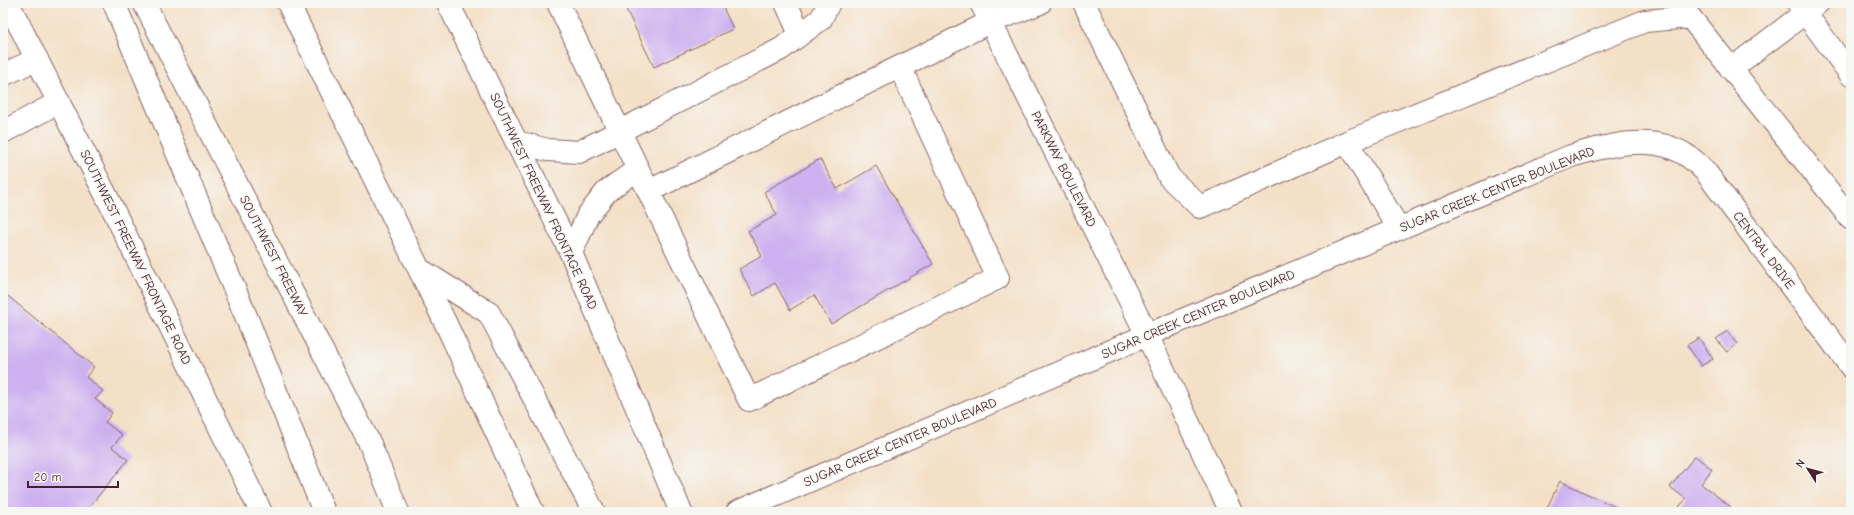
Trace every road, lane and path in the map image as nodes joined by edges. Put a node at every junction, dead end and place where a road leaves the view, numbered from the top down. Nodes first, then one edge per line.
1 (8, 3) edge
2 (114, 3) edge
3 (144, 3) edge
4 (288, 3) edge
5 (448, 3) edge
6 (558, 3) edge
7 (786, 3) edge
8 (830, 3) edge
9 (1040, 3) edge
10 (1084, 3) edge
11 (1807, 6) edge
12 (1686, 10) edge
13 (986, 12) edge
14 (800, 34) junction
15 (37, 59) junction
16 (900, 67) junction
17 (1731, 69) junction
18 (3, 75) edge
19 (1851, 75) edge
20 (59, 102) junction
21 (620, 130) junction
22 (3, 132) edge
23 (517, 142) junction
24 (1347, 142) junction
25 (1666, 145) joint
26 (638, 169) junction
27 (649, 191) junction
28 (1851, 219) edge
29 (1399, 229) junction
30 (571, 253) junction
31 (419, 269) junction
32 (1147, 335) junction
33 (1851, 367) edge
34 (261, 512) edge
35 (324, 512) edge
36 (398, 512) edge
37 (532, 512) edge
38 (594, 512) edge
39 (681, 512) edge
40 (737, 512) edge
41 (1231, 512) edge

1 - 15 main road, SOUTHWEST FREEWAY FRONTAGE ROAD
2 - 35 main road
3 - 36 main road, SOUTHWEST FREEWAY
4 - 31 main road
5 - 23 main road, SOUTHWEST FREEWAY FRONTAGE ROAD
6 - 21 main road
7 - 14 main road
8 - 14 main road
9 - 13 main road
10 - 24 main road
11 - 17 main road
11 - 19 main road
12 - 17 main road
12 - 24 main road
13 - 16 main road
13 - 32 main road, PARKWAY BOULEVARD
14 - 21 main road
15 - 18 main road
15 - 20 main road, SOUTHWEST FREEWAY FRONTAGE ROAD
16 - 27 main road
16 - 27 main road
17 - 28 main road
20 - 22 main road
20 - 34 main road, SOUTHWEST FREEWAY FRONTAGE ROAD
21 - 23 main road
21 - 26 main road
23 - 30 main road, SOUTHWEST FREEWAY FRONTAGE ROAD
24 - 29 main road
25 - 29 main road, SUGAR CREEK CENTER BOULEVARD
25 - 33 main road, CENTRAL DRIVE
26 - 27 main road
26 - 30 main road
29 - 32 main road, SUGAR CREEK CENTER BOULEVARD
30 - 39 main road, SOUTHWEST FREEWAY FRONTAGE ROAD
31 - 37 main road
31 - 38 main road
32 - 40 main road, SUGAR CREEK CENTER BOULEVARD
32 - 41 main road, PARKWAY BOULEVARD

